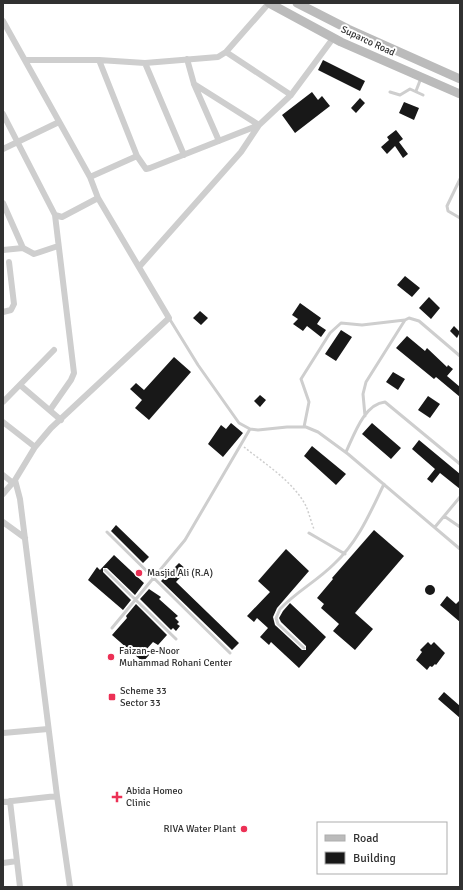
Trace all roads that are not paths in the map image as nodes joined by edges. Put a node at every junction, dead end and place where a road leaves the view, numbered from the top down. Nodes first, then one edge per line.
1 (269, 3) edge
2 (297, 3) edge
3 (3, 21) edge
4 (330, 21) junction
5 (348, 29) junction
6 (324, 32) junction
7 (338, 40) junction
8 (226, 52) junction
9 (187, 59) junction
10 (25, 60) junction
11 (99, 60) junction
12 (145, 63) junction
13 (421, 78) junction
14 (460, 78) edge
15 (194, 84) junction
16 (416, 91) junction
17 (390, 92) dead end
18 (460, 94) edge
19 (290, 95) junction
20 (424, 95) dead end
21 (3, 114) edge
22 (59, 122) junction
23 (259, 125) junction
24 (18, 141) junction
25 (219, 141) junction
26 (3, 149) edge
27 (184, 155) junction
28 (137, 156) junction
29 (90, 177) junction
30 (460, 179) edge
31 (98, 198) junction
32 (3, 202) edge
33 (54, 215) junction
34 (460, 218) edge
35 (58, 246) junction
36 (23, 248) junction
37 (3, 250) edge
38 (9, 262) dead end
39 (139, 266) junction
40 (3, 312) edge
41 (169, 318) junction
42 (405, 320) junction
43 (54, 350) dead end
44 (460, 356) edge
45 (20, 385) junction
46 (12, 393) junction
47 (3, 394) edge
48 (3, 402) edge
49 (50, 410) junction
50 (365, 416) junction
51 (61, 420) junction
52 (3, 422) edge
53 (304, 427) junction
54 (250, 429) junction
55 (35, 447) junction
56 (346, 452) junction
57 (460, 464) edge
58 (3, 475) edge
59 (14, 481) junction
60 (384, 484) junction
61 (3, 494) edge
62 (460, 496) edge
63 (444, 516) junction
64 (3, 522) edge
65 (435, 527) junction
66 (460, 527) edge
67 (107, 532) dead end
68 (309, 533) dead end
69 (25, 538) junction
70 (460, 549) edge
71 (345, 554) junction
72 (106, 570) dead end
73 (152, 578) junction
74 (136, 599) junction
75 (112, 628) dead end
76 (176, 638) dead end
77 (304, 648) dead end
78 (230, 654) dead end
79 (48, 728) junction
80 (3, 733) edge
81 (57, 796) junction
82 (10, 801) junction
83 (3, 802) edge
84 (17, 861) junction
85 (3, 863) edge
86 (20, 887) edge
87 (70, 887) edge

1 - 6 main road, Suparco Road
1 - 8 street
2 - 4 main road, Suparco Road
3 - 10 street
4 - 5 main road, Suparco Road
4 - 6 main road
5 - 7 main road
5 - 14 main road, Suparco Road
6 - 7 main road, Suparco Road
7 - 13 main road, Suparco Road
7 - 19 street
8 - 9 street
8 - 19 street
9 - 12 street
9 - 15 street
10 - 11 street
10 - 22 street
11 - 12 street
11 - 28 street
12 - 27 street
13 - 16 lane
13 - 18 main road, Suparco Road
15 - 23 street
15 - 25 street
16 - 17 lane
16 - 20 lane
19 - 23 street
21 - 24 street
22 - 24 street
22 - 29 street
23 - 25 street
23 - 39 street
24 - 26 street
24 - 33 street
25 - 27 street
27 - 28 street
28 - 29 street
29 - 31 street
30 - 34 lane
31 - 33 street
31 - 39 street
32 - 36 street
33 - 35 street
35 - 36 street
35 - 49 street
36 - 37 street
38 - 40 street
39 - 41 street
41 - 51 street
41 - 54 lane
42 - 44 lane
42 - 50 lane
42 - 53 lane
43 - 45 street
45 - 46 street
45 - 49 street
46 - 47 street
46 - 48 street
49 - 51 street
50 - 56 lane
50 - 57 lane
51 - 55 street
52 - 55 street
53 - 54 lane
53 - 56 lane
54 - 73 lane
55 - 59 street
56 - 60 lane
58 - 59 street
59 - 61 street
59 - 69 street
60 - 65 lane
60 - 71 lane
62 - 63 lane
63 - 65 lane
63 - 66 lane
64 - 69 street
65 - 70 lane
67 - 73 lane
68 - 71 lane
69 - 79 street
71 - 77 lane
72 - 74 lane
73 - 74 lane
73 - 78 lane
74 - 75 lane
74 - 76 lane
79 - 80 street
79 - 81 street
81 - 82 street
81 - 87 street
82 - 83 street
82 - 84 street
84 - 85 street
84 - 86 street

